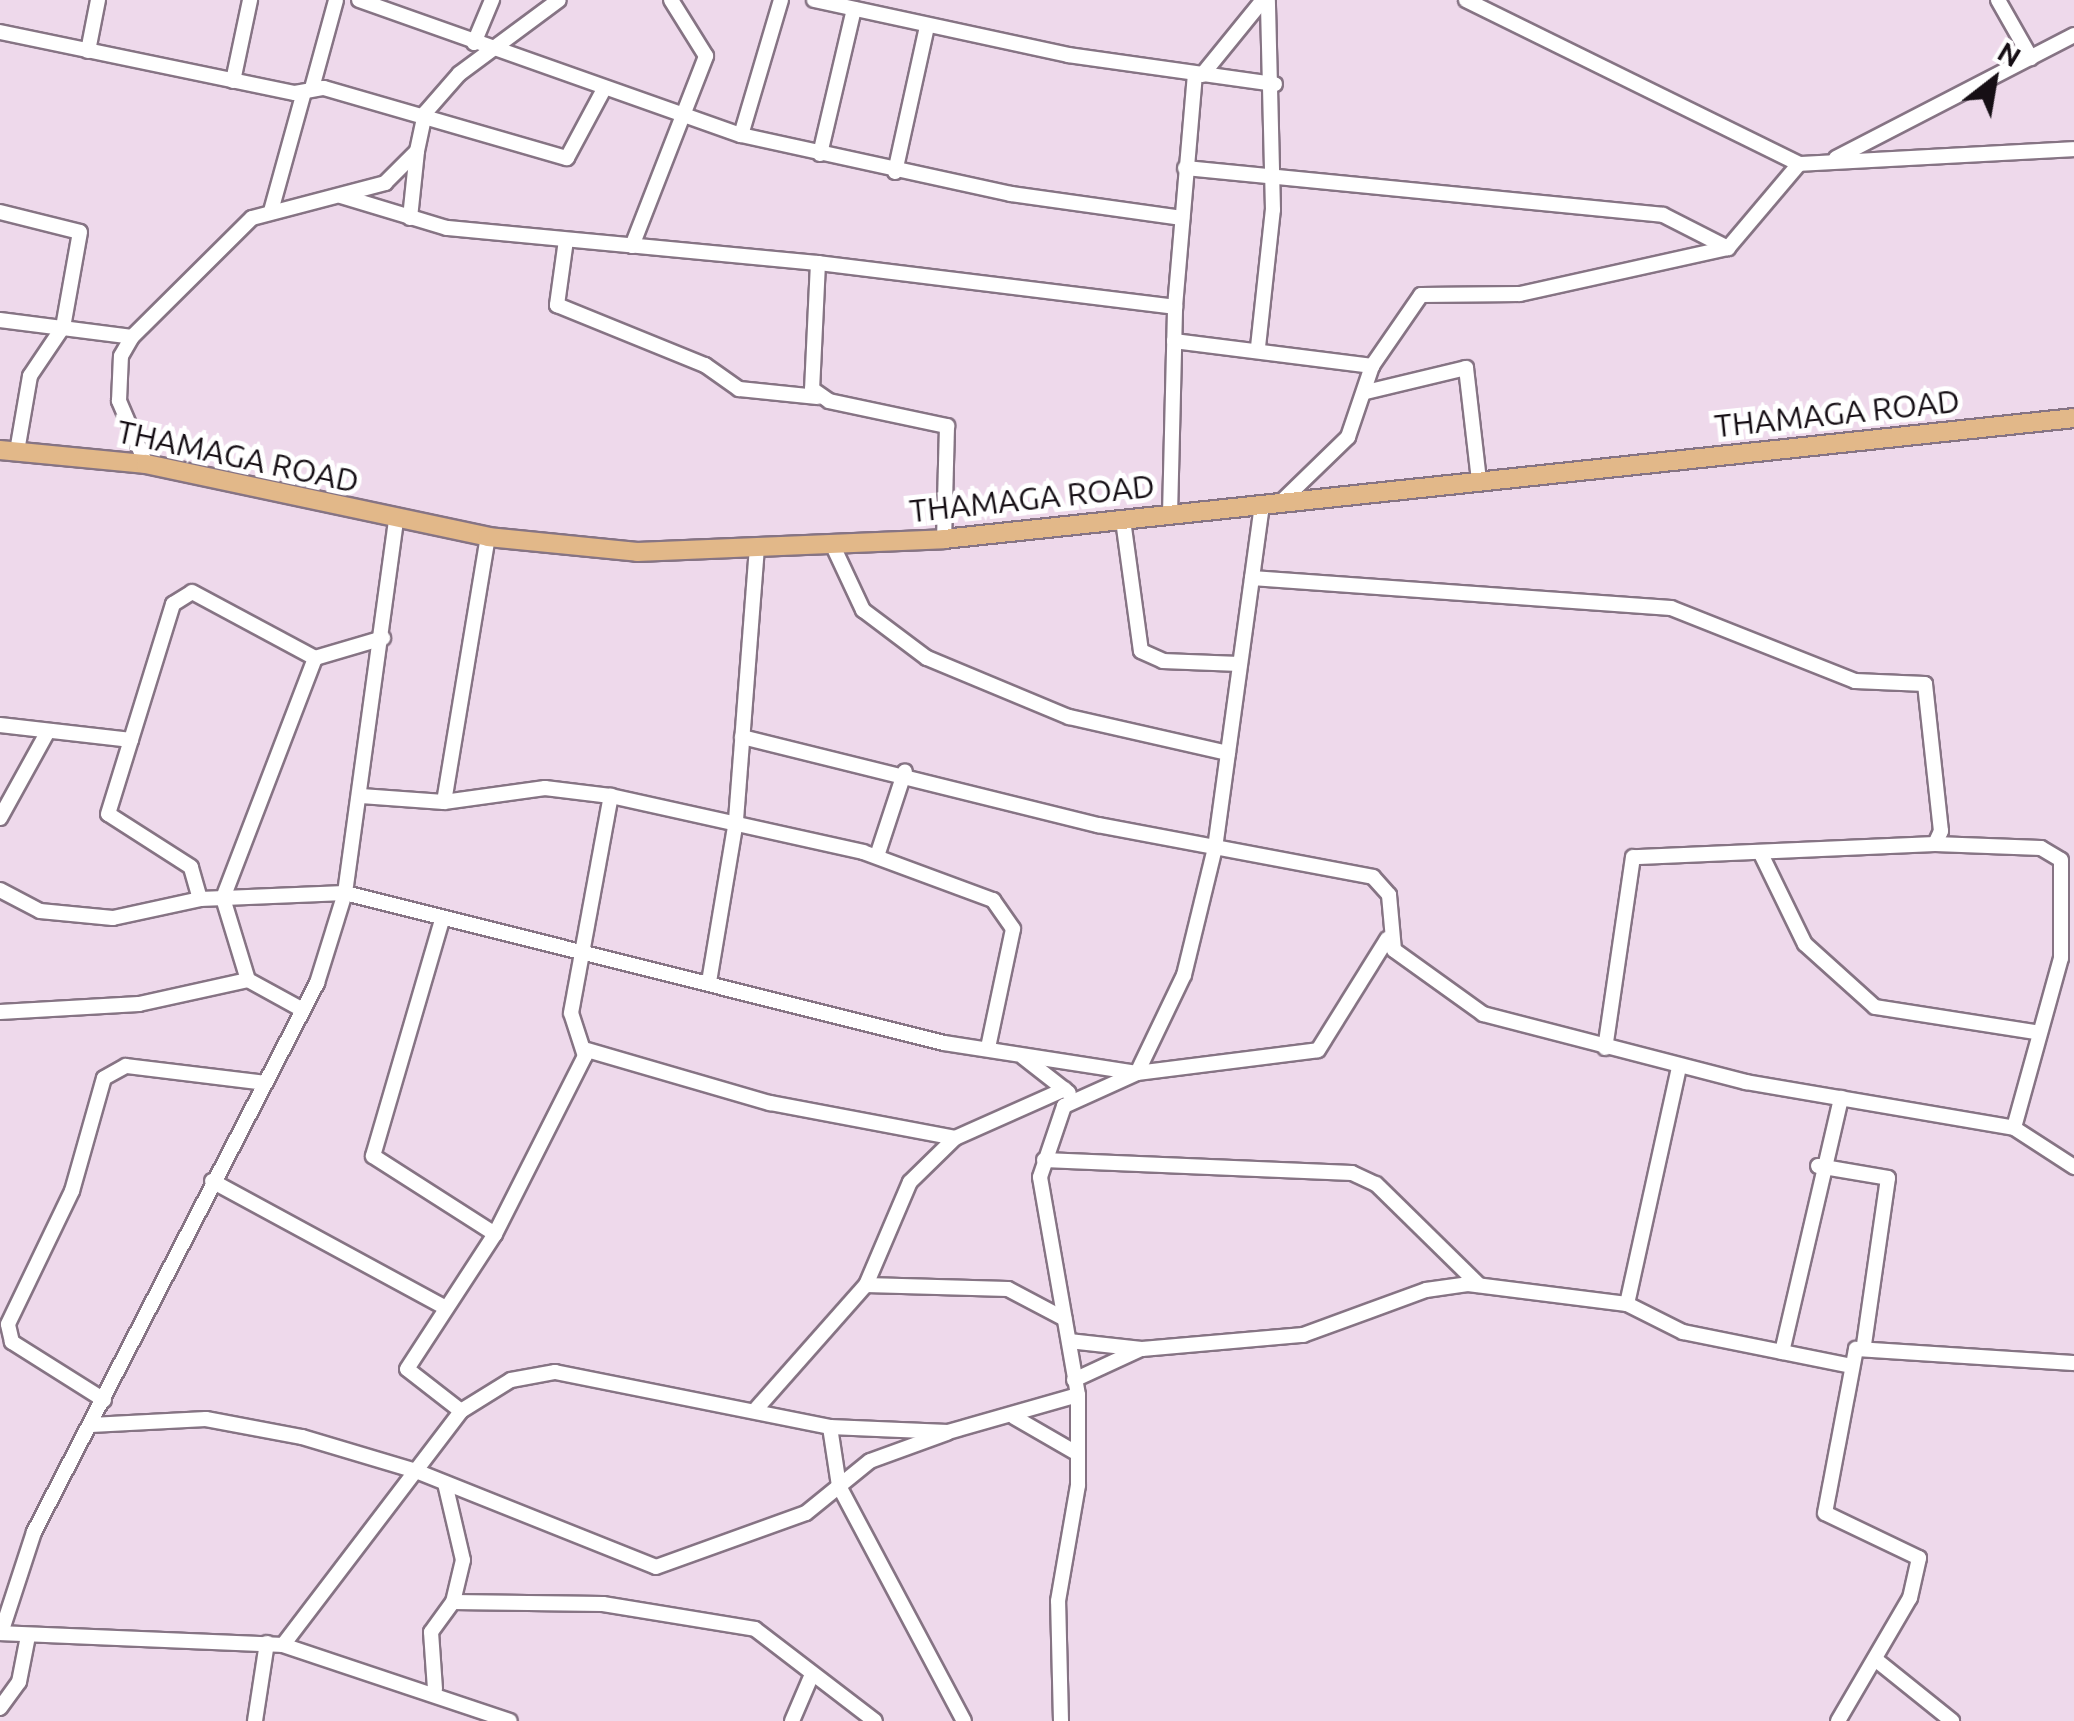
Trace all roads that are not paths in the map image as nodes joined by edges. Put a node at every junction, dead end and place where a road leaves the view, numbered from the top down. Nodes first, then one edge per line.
1 (98, 0) edge
2 (250, 0) edge
3 (336, 0) edge
4 (359, 0) edge
5 (492, 0) edge
6 (560, 0) edge
7 (671, 0) edge
8 (782, 0) edge
9 (814, 0) edge
10 (1265, 0) edge
11 (1466, 0) edge
12 (1998, 0) edge
13 (854, 8) junction
14 (927, 27) junction
15 (0, 32) edge
16 (2074, 35) edge
17 (480, 45) junction
18 (88, 51) junction
19 (2031, 58) junction
20 (1199, 75) junction
21 (233, 81) junction
22 (1275, 84) junction
23 (308, 90) junction
24 (604, 90) junction
25 (425, 113) junction
26 (684, 118) junction
27 (741, 135) junction
28 (2074, 148) edge
29 (417, 151) junction
30 (820, 154) junction
31 (1826, 162) junction
32 (1799, 164) junction
33 (1185, 168) junction
34 (895, 172) junction
35 (1274, 175) junction
36 (341, 196) junction
37 (271, 211) junction
38 (0, 212) edge
39 (410, 218) junction
40 (1182, 218) junction
41 (566, 240) junction
42 (632, 246) junction
43 (1728, 248) junction
44 (818, 263) junction
45 (1174, 307) junction
46 (0, 320) edge
47 (63, 327) junction
48 (132, 337) junction
49 (1174, 341) junction
50 (1258, 348) junction
51 (1372, 366) junction
52 (1366, 392) junction
53 (818, 397) junction
54 (2074, 418) edge
55 (8, 450) edge
56 (146, 464) junction
57 (1479, 482) junction
58 (1271, 504) junction
59 (1170, 515) junction
60 (396, 519) junction
61 (1123, 520) junction
62 (488, 537) junction
63 (944, 540) junction
64 (833, 546) junction
65 (758, 549) junction
66 (1252, 578) junction
67 (383, 638) junction
68 (315, 658) junction
69 (1238, 664) junction
70 (0, 725) edge
71 (48, 731) junction
72 (742, 736) junction
73 (131, 740) junction
74 (1228, 753) junction
75 (905, 771) junction
76 (361, 796) junction
77 (611, 796) junction
78 (444, 802) junction
79 (2, 811) edge
80 (736, 820) junction
81 (1934, 844) junction
82 (1216, 848) junction
83 (878, 856) junction
84 (1762, 856) junction
85 (0, 890) edge
86 (345, 893) junction
87 (223, 898) junction
88 (200, 899) junction
89 (442, 920) junction
90 (1387, 940) junction
91 (584, 954) junction
92 (2067, 959) edge
93 (248, 980) junction
94 (708, 982) junction
95 (301, 1010) junction
96 (0, 1012) edge
97 (2035, 1032) junction
98 (988, 1048) junction
99 (1604, 1048) junction
100 (587, 1050) junction
101 (1023, 1056) junction
102 (1679, 1067) junction
103 (1137, 1073) junction
104 (260, 1082) junction
105 (1070, 1094) junction
106 (1840, 1098) junction
107 (2014, 1128) junction
108 (956, 1138) junction
109 (1044, 1160) junction
110 (1818, 1166) junction
111 (2074, 1167) edge
112 (212, 1180) junction
113 (495, 1234) junction
114 (866, 1285) junction
115 (1480, 1286) junction
116 (1628, 1304) junction
117 (446, 1308) junction
118 (1065, 1319) junction
119 (1070, 1341) junction
120 (1864, 1344) junction
121 (1142, 1349) junction
122 (1782, 1352) junction
123 (2074, 1363) edge
124 (1847, 1365) junction
125 (1076, 1387) junction
126 (104, 1400) junction
127 (757, 1408) junction
128 (461, 1411) junction
129 (1014, 1417) junction
130 (91, 1425) junction
131 (830, 1427) junction
132 (948, 1432) junction
133 (1078, 1454) junction
134 (416, 1471) junction
135 (445, 1483) junction
136 (840, 1486) junction
137 (453, 1602) junction
138 (0, 1633) edge
139 (28, 1636) junction
140 (266, 1643) junction
141 (283, 1645) junction
142 (1876, 1660) junction
143 (810, 1679) junction
144 (435, 1690) junction
145 (0, 1708) edge
146 (254, 1721) edge
147 (510, 1721) edge
148 (792, 1721) edge
149 (874, 1721) edge
150 (964, 1721) edge
151 (1061, 1721) edge
152 (1838, 1721) edge
153 (1952, 1721) edge

1 - 18 street
2 - 21 street
3 - 23 street
4 - 17 street
5 - 17 street
6 - 17 street
7 - 26 street
8 - 27 street
9 - 13 street
10 - 20 street
10 - 22 street
11 - 32 street
12 - 19 street
13 - 14 street
13 - 30 street
14 - 20 street
14 - 34 street
15 - 18 street
16 - 19 street
17 - 24 street
17 - 25 street
18 - 21 street
19 - 31 street
20 - 22 street
20 - 33 street
21 - 23 street
22 - 35 street
23 - 25 street
23 - 37 street
24 - 25 street
24 - 26 street
25 - 29 street
26 - 27 street
26 - 42 street
27 - 30 street
28 - 31 street
29 - 36 street
29 - 39 street
30 - 34 street
31 - 32 street
32 - 43 street
33 - 35 street
33 - 40 street
34 - 40 street
35 - 43 street
35 - 50 street
36 - 37 street
36 - 39 street
37 - 48 street
38 - 47 street
39 - 41 street
40 - 45 street
41 - 42 street
41 - 53 street
42 - 44 street
43 - 51 street
44 - 45 street
44 - 53 street
45 - 49 street
46 - 47 street
47 - 48 street
47 - 55 street
48 - 56 street
49 - 50 street
49 - 59 street
50 - 51 street
51 - 52 street
52 - 57 street
52 - 58 street
53 - 63 street
54 - 57 main road, THAMAGA ROAD
55 - 56 main road, THAMAGA ROAD
56 - 60 main road, THAMAGA ROAD
57 - 58 main road, THAMAGA ROAD
58 - 59 main road, THAMAGA ROAD
58 - 66 street
59 - 61 main road, THAMAGA ROAD
60 - 62 main road, THAMAGA ROAD
60 - 67 street
61 - 63 main road, THAMAGA ROAD
61 - 69 street
62 - 65 main road, THAMAGA ROAD
62 - 78 street
63 - 64 main road, THAMAGA ROAD
64 - 65 main road, THAMAGA ROAD
64 - 74 street
65 - 72 street
66 - 69 street
66 - 81 street
67 - 68 street
67 - 76 street
68 - 73 street
68 - 87 street
69 - 74 street
70 - 71 street
71 - 73 street
71 - 79 street
72 - 75 street
72 - 80 street
73 - 88 street
74 - 82 street
75 - 82 street
75 - 83 street
76 - 78 street
76 - 86 street
77 - 78 street
77 - 80 street
77 - 91 street
80 - 83 street
80 - 94 street
81 - 84 street
81 - 92 street
82 - 90 street
82 - 103 street
83 - 98 street
84 - 97 street
84 - 99 street
85 - 88 street
86 - 87 street
86 - 89 street
86 - 95 street
87 - 88 street
87 - 93 street
89 - 91 street
89 - 113 street
90 - 99 street
90 - 103 street
91 - 94 street
91 - 100 street
92 - 97 street
93 - 95 street
93 - 96 street
94 - 98 street
95 - 104 street
97 - 107 street
98 - 101 street
99 - 102 street
100 - 108 street
100 - 113 street
101 - 103 street
101 - 105 street
102 - 106 street
102 - 116 street
103 - 105 street
104 - 112 street
104 - 126 street
105 - 108 street
105 - 109 street
106 - 107 street
106 - 110 street
107 - 111 street
108 - 114 street
109 - 115 street
109 - 118 street
110 - 120 street
110 - 122 street
112 - 117 street
112 - 126 street
113 - 117 street
114 - 118 street
114 - 127 street
115 - 116 street
115 - 121 street
116 - 122 street
117 - 128 street
118 - 119 street
119 - 121 street
119 - 125 street
120 - 123 street
120 - 124 street
121 - 125 street
122 - 124 street
124 - 142 street
125 - 129 street
125 - 133 street
126 - 130 street
127 - 128 street
127 - 131 street
128 - 134 street
129 - 132 street
129 - 133 street
130 - 134 street
130 - 138 street
131 - 132 street
131 - 136 street
132 - 136 street
133 - 151 street
134 - 135 street
134 - 141 street
135 - 136 street
135 - 137 street
136 - 150 street
137 - 143 street
137 - 144 street
138 - 139 street
139 - 140 street
139 - 145 street
140 - 141 street
140 - 146 street
141 - 144 street
142 - 152 street
142 - 153 street
143 - 148 street
143 - 149 street
144 - 147 street

